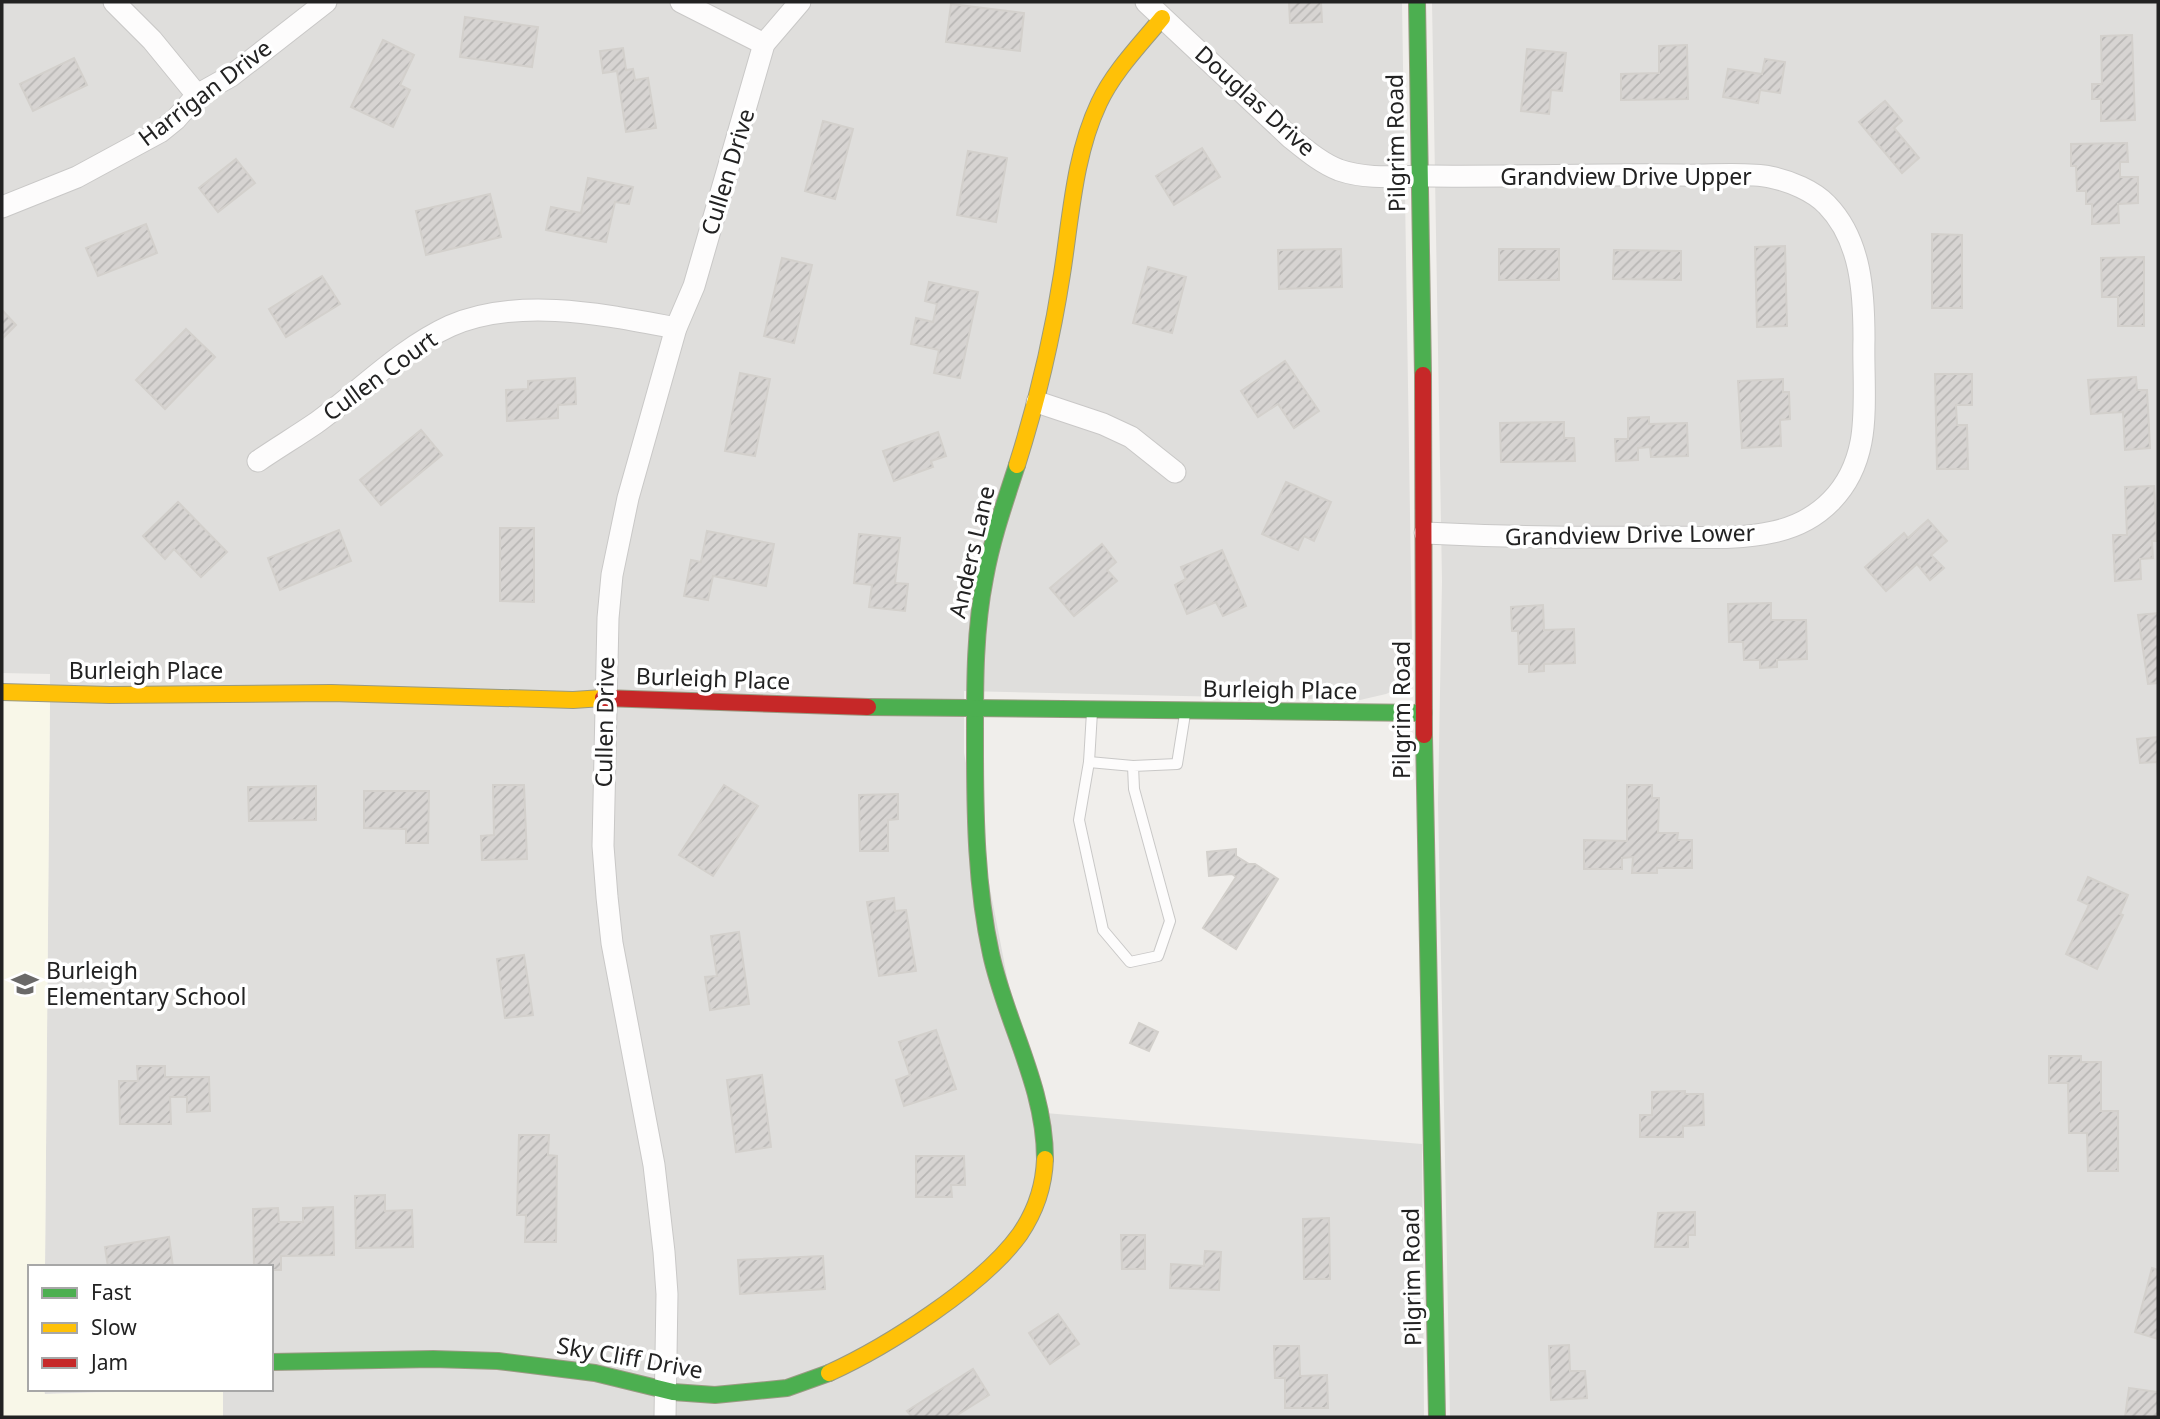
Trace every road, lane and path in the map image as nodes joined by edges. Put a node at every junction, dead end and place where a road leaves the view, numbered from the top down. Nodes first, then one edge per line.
1 (114, 2) edge
2 (326, 2) edge
3 (681, 2) edge
4 (800, 2) edge
5 (1146, 2) edge
6 (1417, 2) edge
7 (1162, 18) junction
8 (764, 44) junction
9 (198, 95) junction
10 (1419, 176) junction
11 (1826, 204) joint
12 (2, 206) edge
13 (676, 328) junction
14 (1037, 402) junction
15 (258, 461) dead end
16 (1175, 472) dead end
17 (1425, 533) junction
18 (2, 692) edge
19 (606, 698) junction
20 (975, 708) junction
21 (1093, 710) junction
22 (1185, 711) junction
23 (1424, 713) junction
24 (1089, 762) junction
25 (1133, 766) junction
26 (1037, 1202) joint
27 (273, 1362) edge
28 (664, 1391) junction
29 (665, 1417) edge
30 (1437, 1417) edge

1 - 9 street
2 - 9 street, Harrigan Drive
3 - 8 street
4 - 8 street
5 - 7 street, Douglas Drive
6 - 10 street, Pilgrim Road
7 - 10 street, Douglas Drive
7 - 14 street, Anders Lane
8 - 13 street, Cullen Drive
9 - 12 street, Harrigan Drive
10 - 11 street, Grandview Drive Upper
10 - 17 street, Pilgrim Road
11 - 17 street, Grandview Drive Lower
13 - 15 street, Cullen Court
13 - 19 street, Cullen Drive
14 - 16 street
14 - 20 street, Anders Lane
17 - 23 street, Pilgrim Road
18 - 19 street, Burleigh Place
19 - 20 street, Burleigh Place
19 - 28 street, Cullen Drive
20 - 21 street, Burleigh Place
20 - 26 street, Anders Lane
21 - 22 street, Burleigh Place
21 - 24 lane
22 - 23 street, Burleigh Place
22 - 25 lane
23 - 30 street, Pilgrim Road
24 - 25 lane
24 - 25 lane
26 - 28 street, Sky Cliff Drive
27 - 28 street, Sky Cliff Drive
28 - 29 street, Cullen Drive

